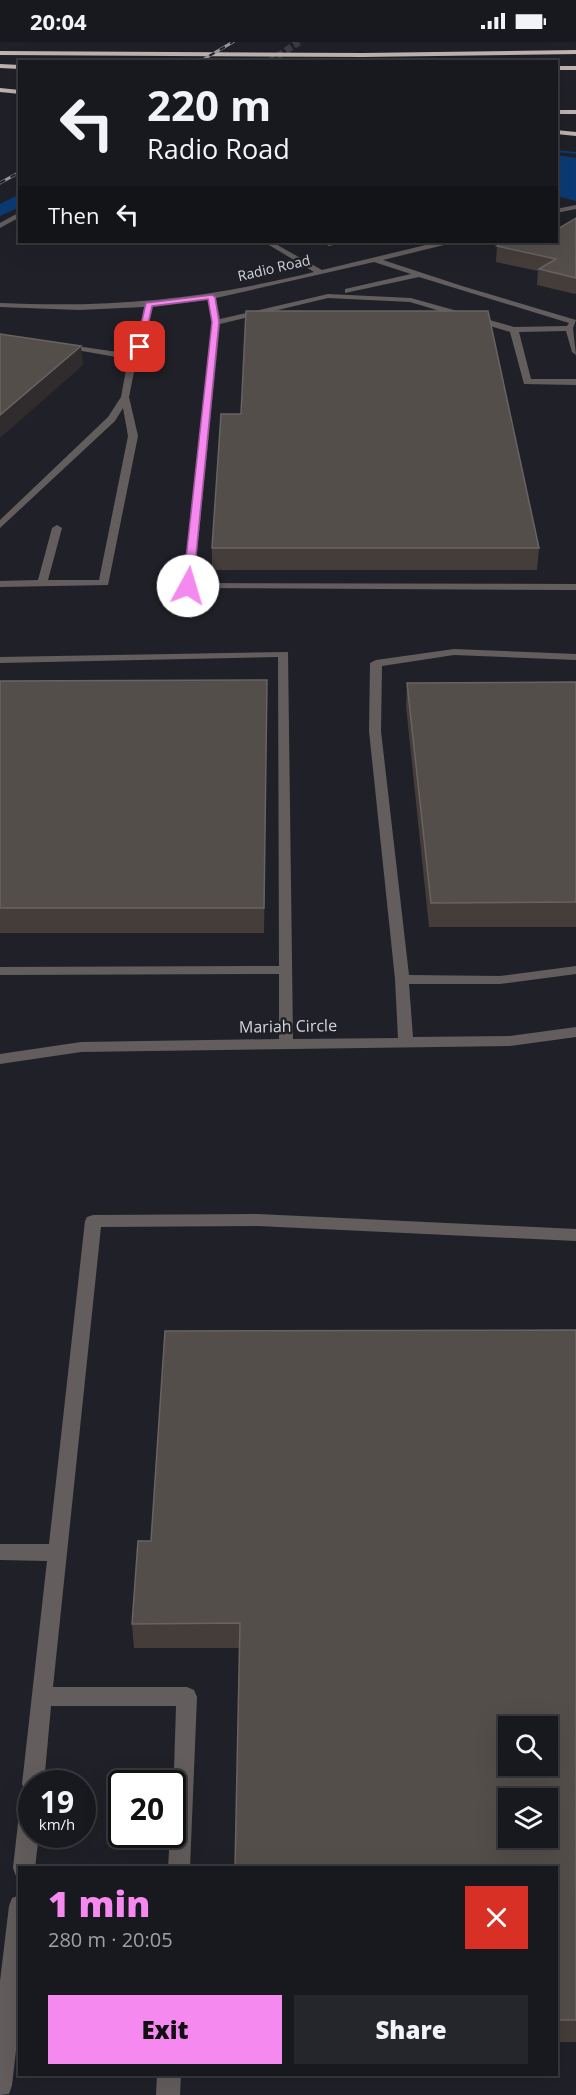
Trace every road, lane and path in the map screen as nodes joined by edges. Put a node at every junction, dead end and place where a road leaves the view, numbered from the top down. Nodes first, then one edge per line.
1 (46, 44) dead end
2 (426, 45) dead end
3 (0, 47) edge
4 (576, 48) edge
5 (366, 50) junction
6 (576, 52) edge
7 (0, 53) edge
8 (0, 60) edge
9 (235, 60) edge
10 (18, 62) edge
11 (0, 66) edge
12 (18, 66) edge
13 (558, 66) edge
14 (576, 66) edge
15 (0, 72) edge
16 (18, 72) edge
17 (0, 90) edge
18 (18, 91) edge
19 (558, 112) edge
20 (576, 112) edge
21 (558, 132) edge
22 (576, 134) edge
23 (576, 207) edge
24 (558, 212) edge
25 (18, 215) edge
26 (0, 226) edge
27 (269, 243) edge
28 (441, 243) edge
29 (374, 259) junction
30 (319, 272) junction
31 (421, 274) junction
32 (379, 284) junction
33 (328, 296) junction
34 (212, 297) junction
35 (411, 300) junction
36 (149, 304) junction
37 (0, 305) edge
38 (216, 322) junction
39 (573, 324) edge
40 (514, 330) junction
41 (55, 346) edge
42 (576, 352) edge
43 (133, 357) junction
44 (576, 382) edge
45 (125, 397) junction
46 (0, 525) edge
47 (57, 528) dead end
48 (0, 584) edge
49 (42, 584) junction
50 (576, 587) edge
51 (576, 657) edge
52 (0, 660) edge
53 (576, 969) edge
54 (286, 970) junction
55 (0, 971) edge
56 (402, 979) junction
57 (576, 1032) edge
58 (406, 1042) junction
59 (286, 1044) junction
60 (0, 1059) edge
61 (576, 1235) edge
62 (0, 1552) edge
63 (58, 1553) junction
64 (42, 1696) junction
65 (34, 1770) edge
66 (26, 1848) edge
67 (24, 1866) edge
68 (179, 1866) edge
69 (18, 1924) edge
70 (169, 2076) edge
71 (0, 2085) edge
72 (168, 2095) edge

1 - 3 highway
2 - 9 highway
3 - 5 highway
4 - 5 highway
5 - 6 highway
5 - 7 highway
5 - 8 highway
8 - 10 highway
11 - 12 highway
13 - 14 highway
15 - 16 highway
17 - 18 highway
19 - 20 highway
21 - 22 highway
23 - 24 street
25 - 26 street
27 - 30 street
28 - 29 street, Radio Road
29 - 30 street, Radio Road
29 - 31 street
30 - 34 street, Radio Road
31 - 32 street
31 - 39 street
32 - 33 street
32 - 35 street
33 - 35 street
33 - 38 street
34 - 36 street, Radio Road
34 - 38 street
35 - 40 street
36 - 37 street, Radio Road
36 - 43 street
38 - 50 street
39 - 40 street
39 - 42 street
40 - 44 street
41 - 43 street
43 - 45 street
45 - 46 street
45 - 49 street
47 - 49 street
48 - 49 street
51 - 56 street
52 - 54 street
53 - 56 street
54 - 55 street
54 - 59 street
56 - 58 street
57 - 58 street, Mariah Circle
58 - 59 street, Mariah Circle
59 - 60 street, Mariah Circle
61 - 63 street
62 - 63 street
63 - 64 street
64 - 65 street
64 - 68 street
66 - 67 street
69 - 71 street
70 - 72 street

